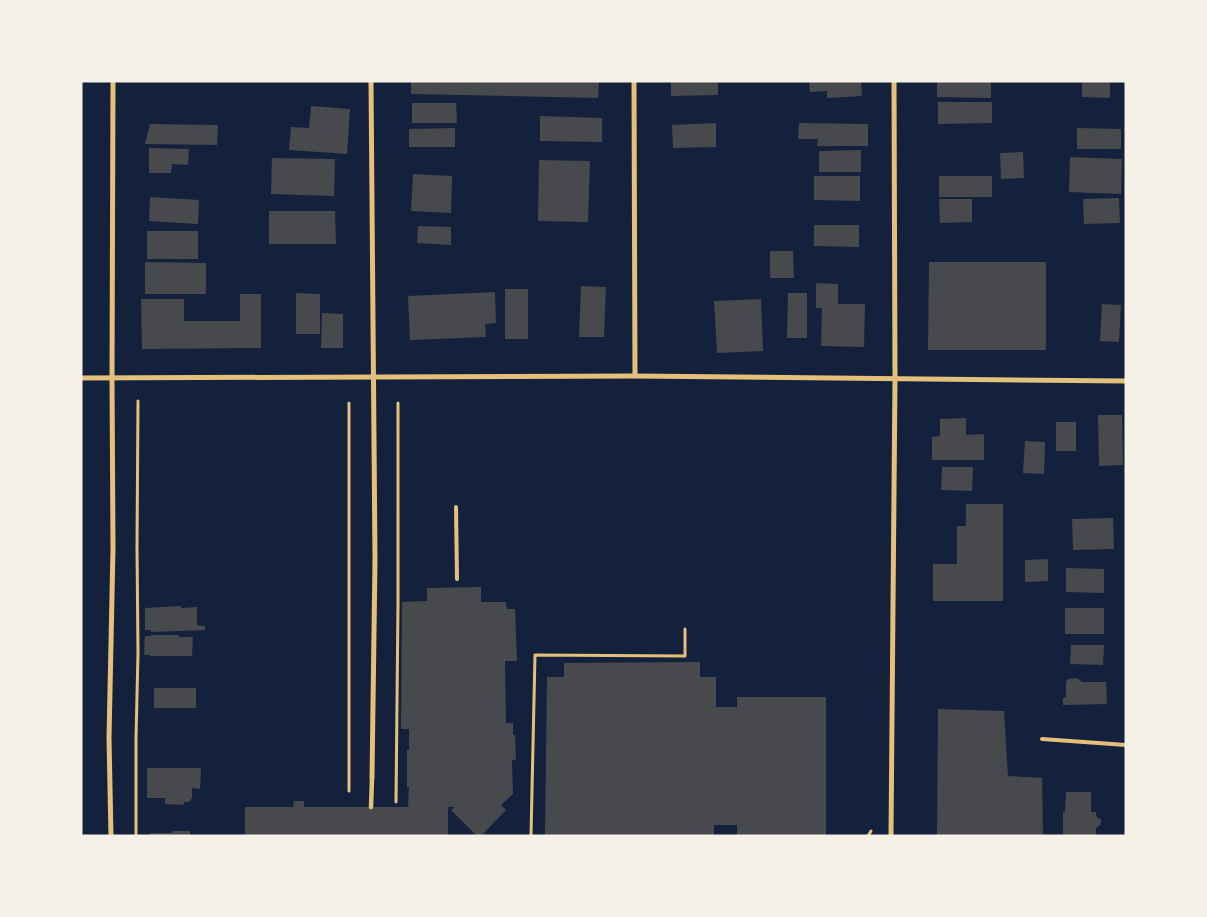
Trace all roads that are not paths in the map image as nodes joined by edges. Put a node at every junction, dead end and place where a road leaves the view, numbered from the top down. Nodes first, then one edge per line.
1 (113, 81) edge
2 (371, 81) edge
3 (634, 81) edge
4 (894, 81) edge
5 (635, 376) junction
6 (373, 377) junction
7 (81, 378) edge
8 (112, 378) junction
9 (895, 378) junction
10 (1126, 381) edge
11 (456, 507) dead end
12 (457, 579) dead end
13 (1042, 739) dead end
14 (1126, 745) edge
15 (372, 778) joint
16 (371, 807) dead end
17 (111, 836) edge
18 (891, 836) edge

1 - 8 street
2 - 6 street
3 - 5 street
4 - 9 street
5 - 6 street
5 - 9 street
6 - 8 street
6 - 15 street
7 - 8 street
8 - 17 street
9 - 10 street
9 - 18 street
11 - 12 lane
13 - 14 lane
15 - 16 street

